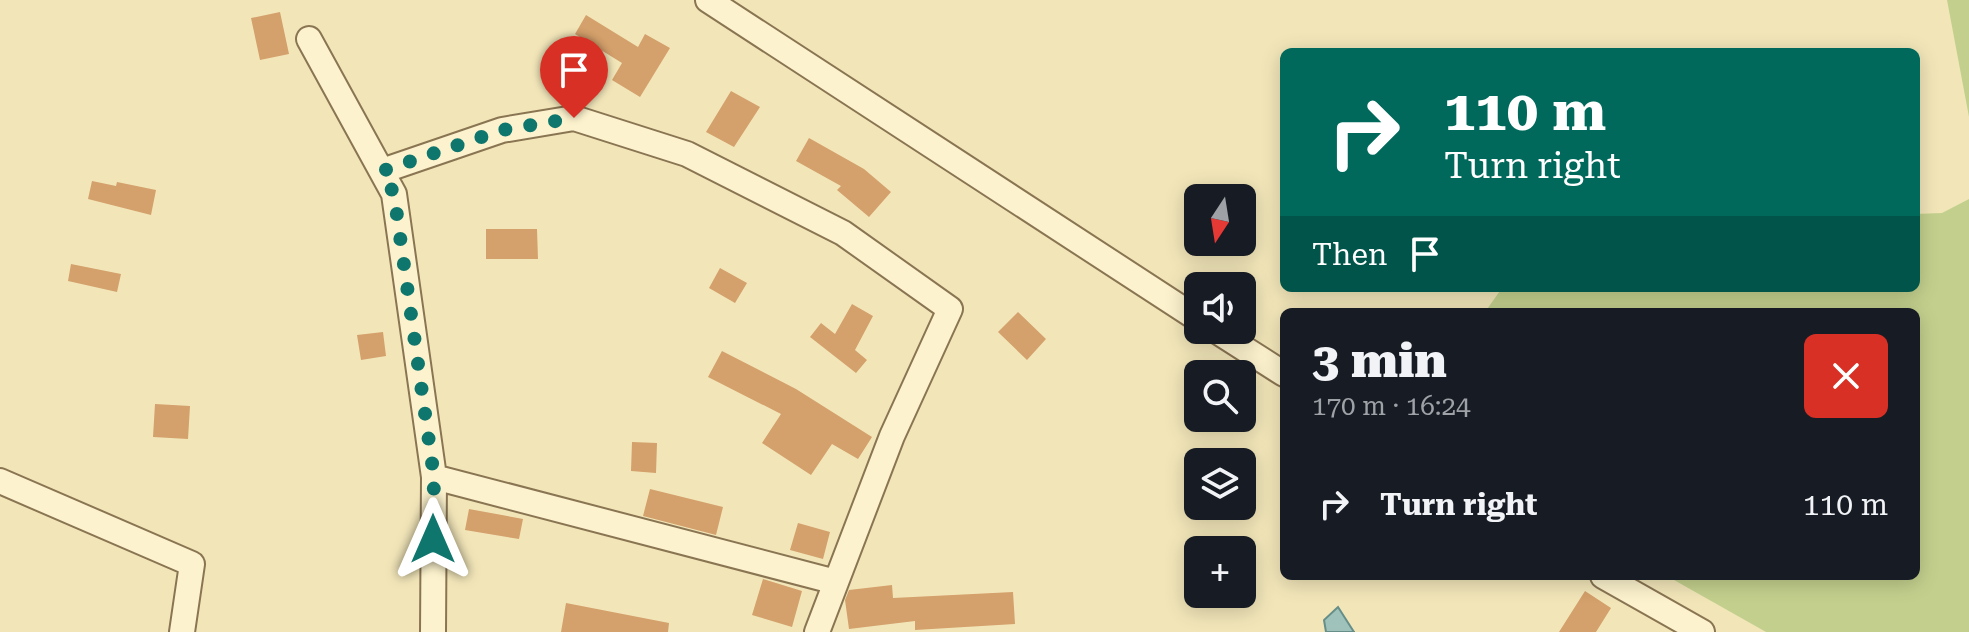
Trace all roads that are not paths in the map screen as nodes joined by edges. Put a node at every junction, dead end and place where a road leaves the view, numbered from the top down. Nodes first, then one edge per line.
1 (708, 0) edge
2 (309, 39) dead end
3 (382, 171) junction
4 (1184, 310) edge
5 (1237, 344) edge
6 (1280, 371) edge
7 (434, 477) junction
8 (0, 481) edge
9 (1610, 580) edge
10 (836, 582) junction
11 (182, 632) edge
12 (433, 632) edge
13 (817, 632) edge
14 (1702, 632) edge

1 - 4 street
2 - 3 street
3 - 7 street
3 - 10 street
5 - 6 street
7 - 10 street
7 - 12 street
8 - 11 street
9 - 14 street
10 - 13 street

